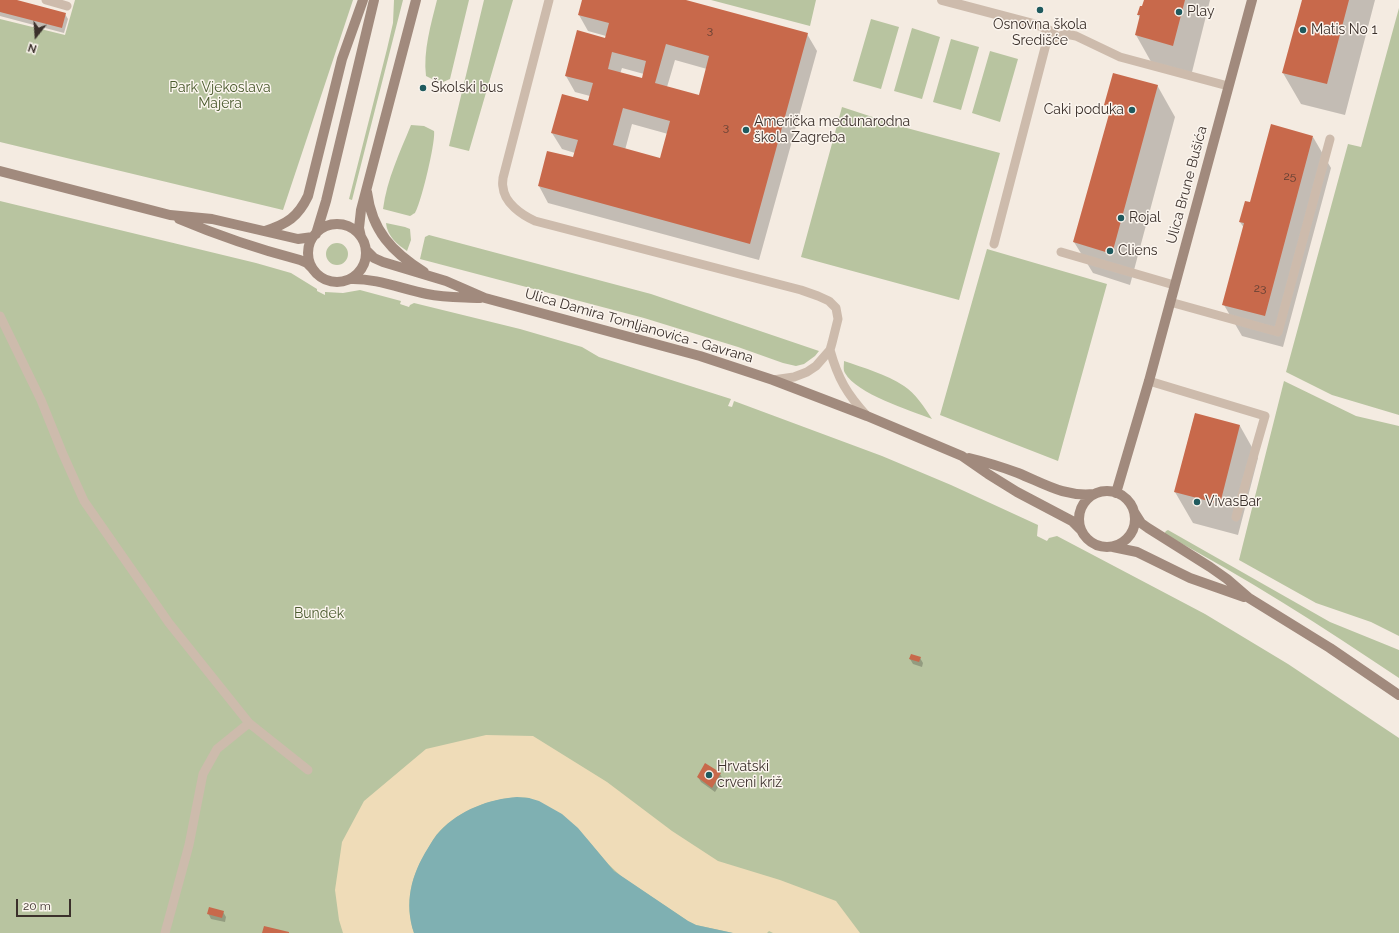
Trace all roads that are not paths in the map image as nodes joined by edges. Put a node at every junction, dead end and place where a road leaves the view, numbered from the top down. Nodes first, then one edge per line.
1 (46, 0) edge
2 (363, 0) edge
3 (374, 0) edge
4 (416, 0) edge
5 (549, 0) edge
6 (942, 0) edge
7 (1252, 0) edge
8 (67, 6) dead end
9 (1057, 36) junction
10 (1228, 86) junction
11 (1330, 139) dead end
12 (0, 171) edge
13 (366, 187) junction
14 (170, 215) junction
15 (264, 231) junction
16 (315, 236) junction
17 (361, 237) junction
18 (994, 244) dead end
19 (366, 250) junction
20 (1061, 252) dead end
21 (312, 268) junction
22 (432, 277) junction
23 (350, 280) junction
24 (1174, 285) junction
25 (485, 298) junction
26 (1170, 302) junction
27 (0, 316) edge
28 (830, 350) junction
29 (773, 380) junction
30 (1149, 381) junction
31 (867, 416) junction
32 (962, 456) junction
33 (1116, 493) junction
34 (1094, 494) junction
35 (1134, 512) junction
36 (1236, 517) dead end
37 (1081, 530) junction
38 (1111, 547) junction
39 (1249, 598) junction
40 (1399, 695) edge
41 (249, 723) junction
42 (308, 770) dead end
43 (165, 933) edge

1 - 8 lane
2 - 15 street
3 - 16 street
4 - 13 street
5 - 28 lane
6 - 9 street
7 - 10 street, Ulica Brune Bušića
9 - 10 lane
9 - 18 lane
10 - 24 street, Ulica Brune Bušića
11 - 26 lane
12 - 14 street
13 - 17 street
13 - 22 street
14 - 15 street
14 - 21 street
15 - 16 street
16 - 17 street
16 - 21 street
17 - 19 street
19 - 22 street, Ulica Damira Tomljanovića - Gavrana
19 - 23 street
20 - 24 lane
21 - 23 street
22 - 25 street, Ulica Damira Tomljanovića - Gavrana
23 - 25 street, Ulica Damira Tomljanovića - Gavrana
24 - 26 street, Ulica Brune Bušića
25 - 29 street, Ulica Damira Tomljanovića - Gavrana
26 - 30 street, Ulica Brune Bušića
27 - 41 lane
28 - 29 lane
28 - 31 lane
29 - 31 street, Ulica Damira Tomljanovića - Gavrana
30 - 33 street, Ulica Brune Bušića
30 - 36 lane
31 - 32 street, Ulica Damira Tomljanovića - Gavrana
32 - 34 street, Ulica Damira Tomljanovića - Gavrana
32 - 37 street, Ulica Damira Tomljanovića - Gavrana
33 - 34 street, Ulica Damira Tomljanovića - Gavrana
33 - 35 street, Ulica Damira Tomljanovića - Gavrana
34 - 37 street
35 - 38 street
35 - 39 street, Ulica Damira Tomljanovića - Gavrana
37 - 38 street, Ulica Damira Tomljanovića - Gavrana
38 - 39 street, Ulica Damira Tomljanovića - Gavrana
39 - 40 street, Ulica Damira Tomljanovića - Gavrana
41 - 42 lane
41 - 43 lane

